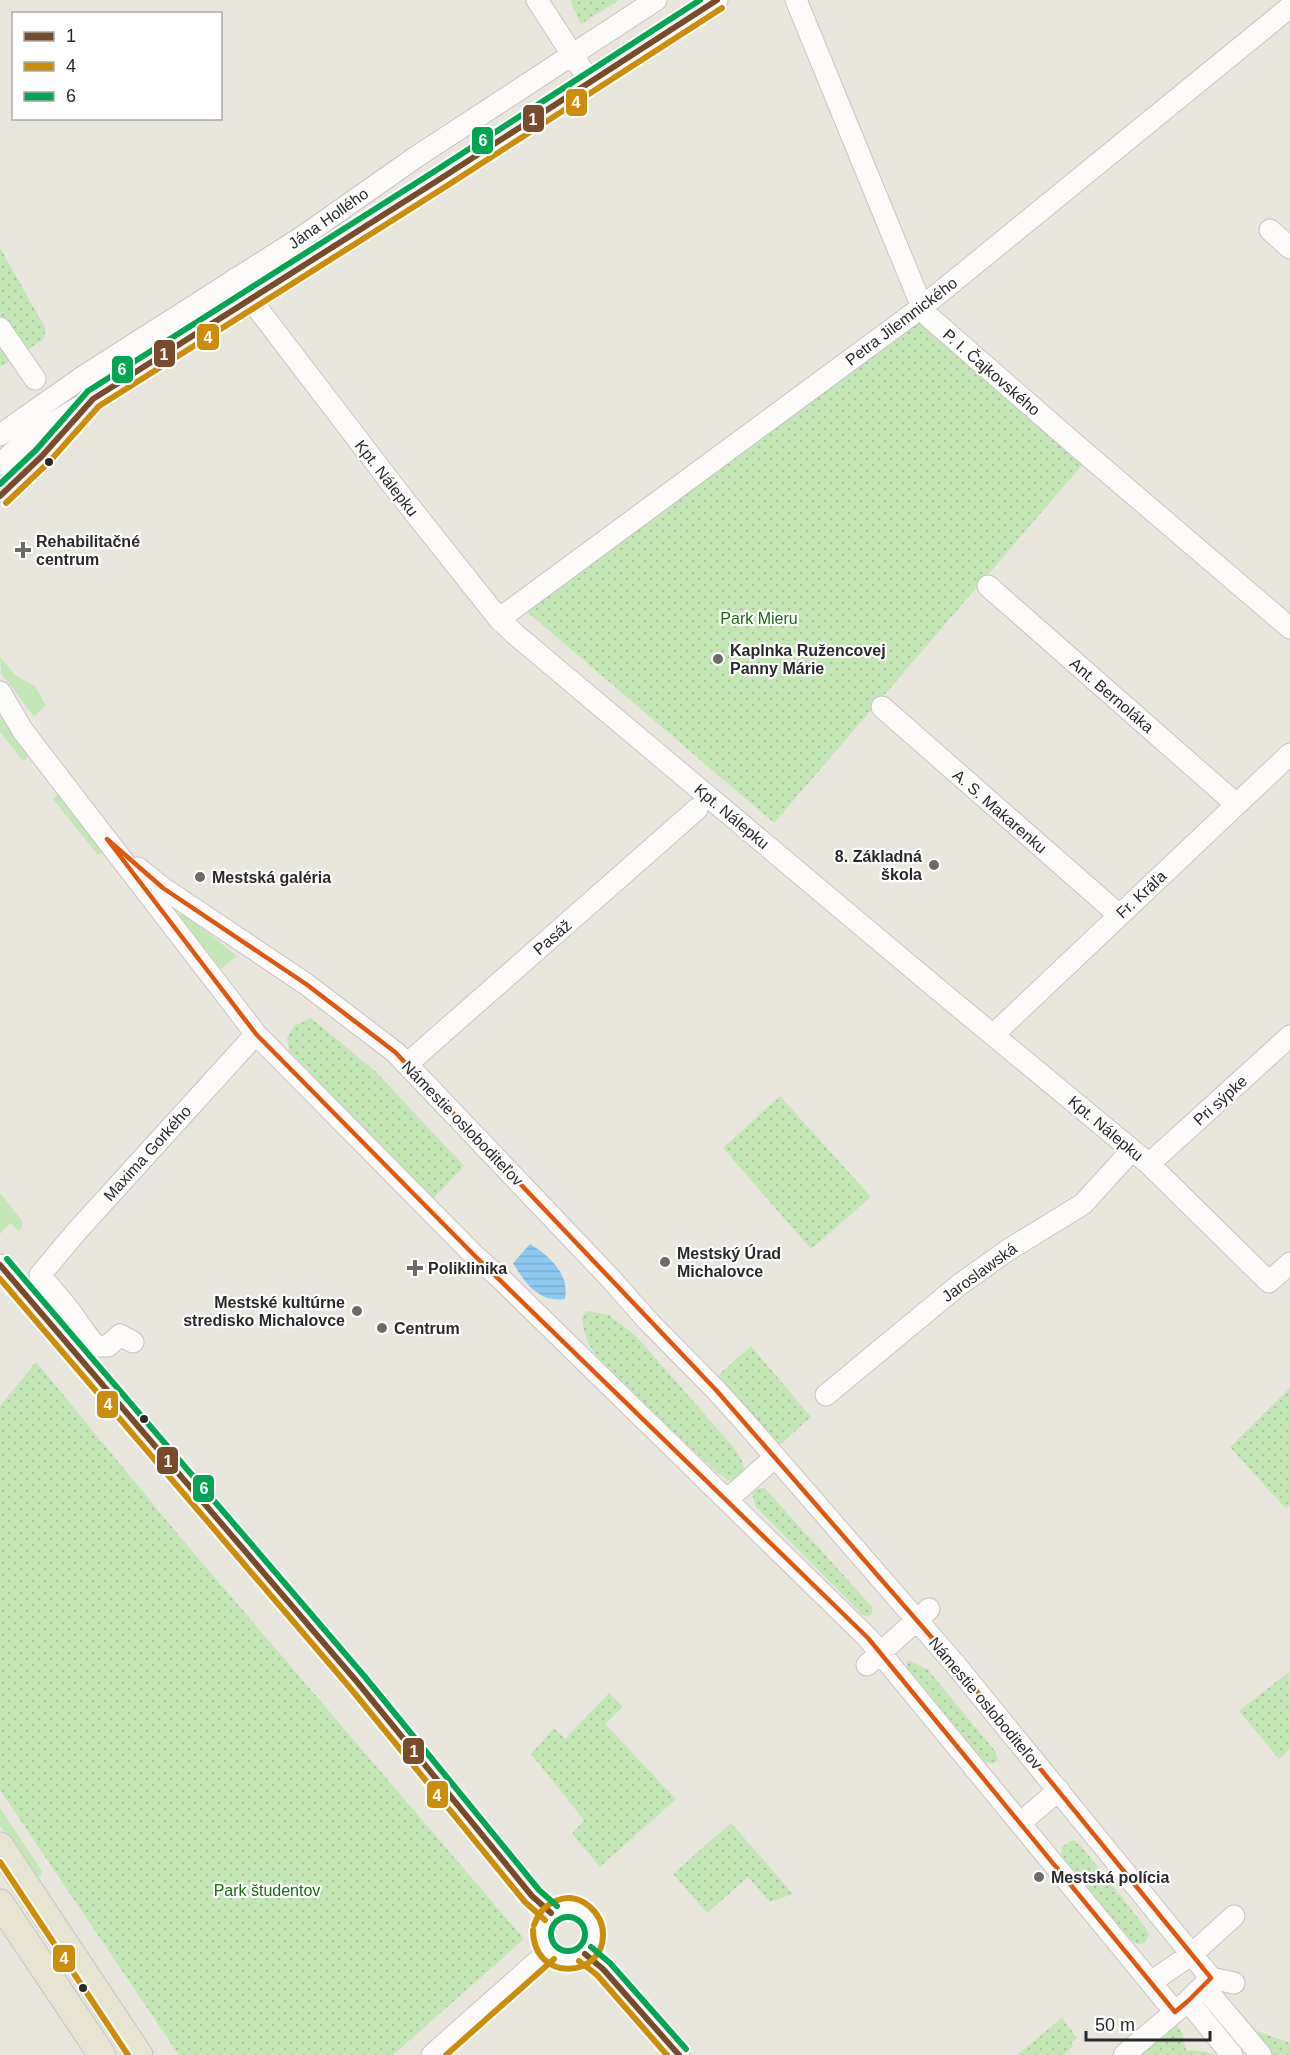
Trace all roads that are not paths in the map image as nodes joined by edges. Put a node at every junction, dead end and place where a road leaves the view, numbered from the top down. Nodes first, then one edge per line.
1 (537, 0) edge
2 (656, 0) edge
3 (717, 0) edge
4 (796, 0) edge
5 (1290, 7) edge
6 (573, 54) junction
7 (590, 82) junction
8 (486, 110) junction
9 (503, 138) junction
10 (1270, 230) dead end
11 (1290, 248) edge
12 (235, 279) junction
13 (250, 299) junction
14 (922, 307) junction
15 (0, 328) edge
16 (35, 379) dead end
17 (0, 435) edge
18 (0, 464) edge
19 (988, 586) dead end
20 (499, 619) junction
21 (1290, 628) edge
22 (0, 692) edge
23 (882, 707) dead end
24 (1290, 754) edge
25 (1236, 804) junction
26 (697, 809) dead end
27 (107, 839) junction
28 (1119, 915) junction
29 (256, 1034) junction
30 (993, 1035) junction
31 (1290, 1036) edge
32 (407, 1064) junction
33 (1132, 1150) junction
34 (1149, 1164) junction
35 (1290, 1263) edge
36 (0, 1265) edge
37 (134, 1342) dead end
38 (826, 1395) dead end
39 (775, 1457) junction
40 (727, 1500) junction
41 (923, 1614) junction
42 (874, 1659) junction
43 (1059, 1790) junction
44 (1020, 1823) junction
45 (0, 1846) edge
46 (0, 1903) edge
47 (551, 1913) junction
48 (1234, 1916) dead end
49 (548, 1952) junction
50 (585, 1954) junction
51 (1192, 1954) junction
52 (1151, 1982) junction
53 (1207, 1982) junction
54 (1234, 1983) dead end
55 (1181, 2006) junction
56 (102, 2055) edge
57 (139, 2055) edge
58 (432, 2055) edge
59 (679, 2055) edge
60 (1124, 2055) edge
61 (1232, 2055) edge
62 (1261, 2055) edge

1 - 6 street
2 - 6 street, Jána Hollého
3 - 7 street, Jána Hollého
4 - 14 street, P. I. Čajkovského
5 - 14 street, Petra Jilemnického
6 - 7 street
6 - 8 street, Jána Hollého
7 - 9 street, Jána Hollého
8 - 9 street
8 - 12 street, Jána Hollého
9 - 13 street, Jána Hollého
10 - 11 street
12 - 13 street, Kpt. Nálepku
12 - 17 street, Jána Hollého
13 - 18 street, Jána Hollého
13 - 20 street, Kpt. Nálepku
14 - 20 street, Petra Jilemnického
14 - 21 street, P. I. Čajkovského
15 - 16 street
19 - 25 street, Ant. Bernoláka
20 - 30 street, Kpt. Nálepku
22 - 27 street, Námestie osloboditeľov
23 - 28 street, A. S. Makarenku
24 - 25 street, Fr. Kráľa
25 - 28 street, Fr. Kráľa
26 - 32 street, Pasáž
27 - 29 street, Námestie osloboditeľov
27 - 32 street, Námestie osloboditeľov
28 - 30 street, Fr. Kráľa
29 - 37 street, Maxima Gorkého
29 - 40 street, Námestie osloboditeľov
30 - 33 street, Kpt. Nálepku
31 - 34 street, Pri sýpke
32 - 39 street, Námestie osloboditeľov
33 - 34 street, Kpt. Nálepku
33 - 38 street, Jaroslawská
34 - 35 street, Kpt. Nálepku
36 - 47 street
39 - 40 street
39 - 41 street, Námestie osloboditeľov
40 - 42 street, Námestie osloboditeľov
41 - 42 street
41 - 43 street, Námestie osloboditeľov
42 - 44 street, Námestie osloboditeľov
43 - 44 street
43 - 51 street, Námestie osloboditeľov
44 - 52 street, Námestie osloboditeľov
45 - 57 main road
46 - 56 main road
47 - 49 street
47 - 50 street
48 - 51 street
49 - 50 street
49 - 58 street
50 - 59 street
51 - 52 street
51 - 53 street, Námestie osloboditeľov
52 - 55 street, Námestie osloboditeľov
53 - 54 street
53 - 55 street
53 - 62 street, Námestie osloboditeľov
55 - 60 street
55 - 61 street, Námestie osloboditeľov

